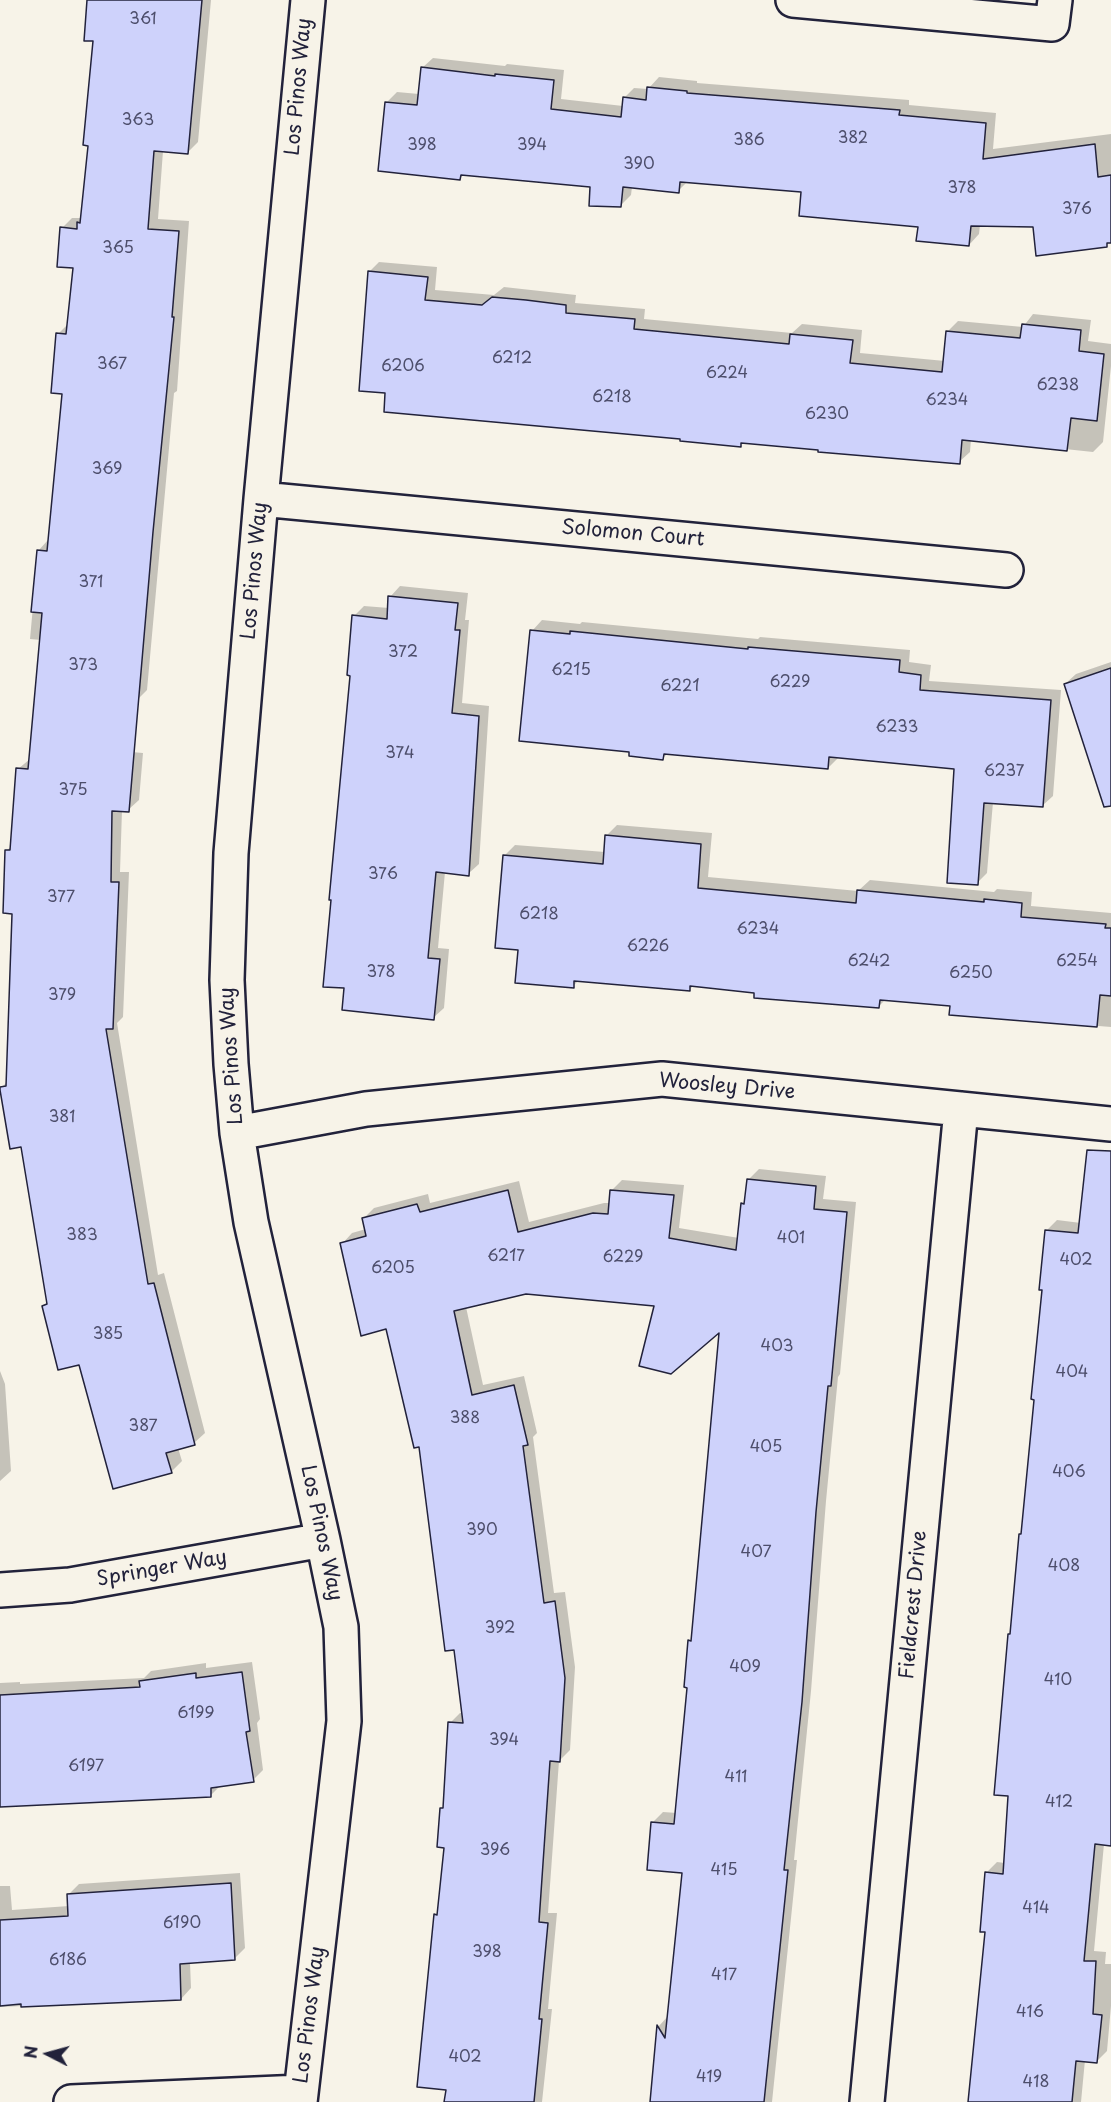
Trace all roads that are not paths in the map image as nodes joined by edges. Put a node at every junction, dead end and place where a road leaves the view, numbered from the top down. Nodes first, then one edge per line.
1 (308, 0) edge
2 (793, 0) edge
3 (1055, 0) edge
4 (261, 499) junction
5 (1006, 570) dead end
6 (961, 1109) junction
7 (1111, 1124) edge
8 (237, 1133) junction
9 (323, 1540) junction
10 (0, 1590) edge
11 (300, 2097) edge
12 (71, 2102) edge
13 (867, 2102) edge

1 - 4 street, Los Pinos Way
2 - 3 street
4 - 5 street, Solomon Court
4 - 8 street, Los Pinos Way
6 - 7 street, Woosley Drive
6 - 8 street, Woosley Drive
6 - 13 street, Fieldcrest Drive
8 - 9 street, Los Pinos Way
9 - 10 street, Springer Way
9 - 11 street, Los Pinos Way
11 - 12 street

